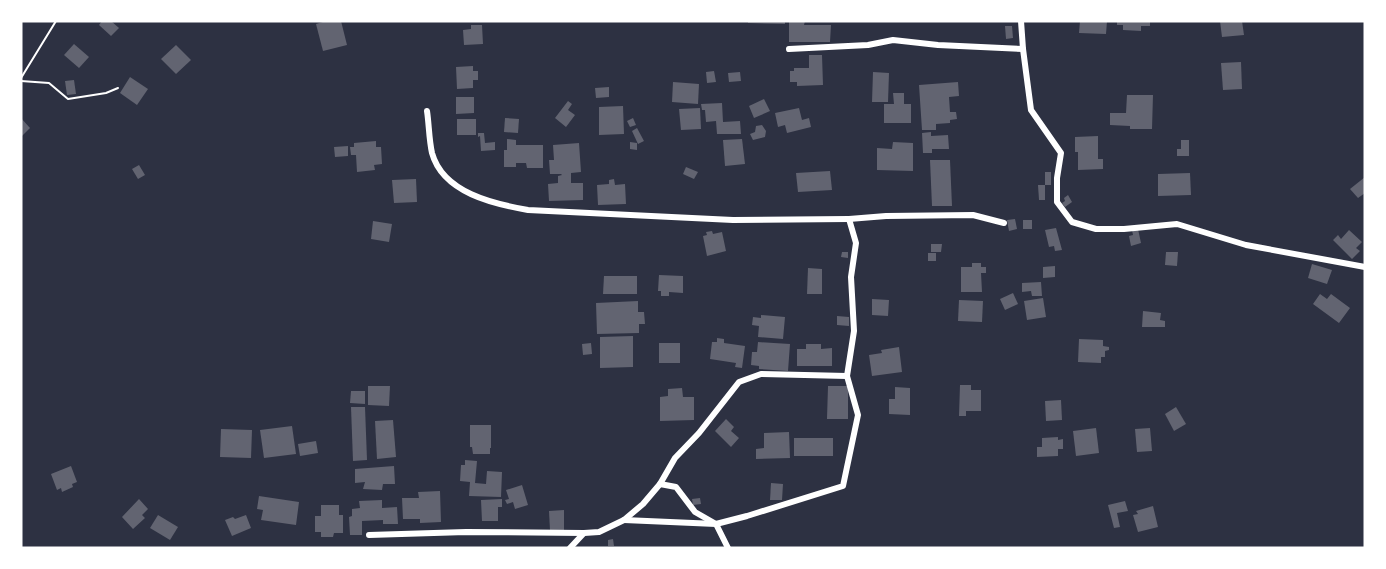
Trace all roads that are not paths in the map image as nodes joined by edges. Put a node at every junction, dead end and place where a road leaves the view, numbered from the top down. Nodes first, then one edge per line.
1 (1022, 21) edge
2 (789, 49) dead end
3 (1023, 49) junction
4 (427, 111) dead end
5 (849, 219) junction
6 (1004, 223) dead end
7 (1365, 267) edge
8 (847, 376) junction
9 (660, 484) junction
10 (624, 520) junction
11 (716, 524) junction
12 (584, 533) junction
13 (369, 535) dead end
14 (570, 548) edge
15 (728, 548) edge

1 - 3 street
2 - 3 street
3 - 7 street
4 - 5 street
5 - 6 street
5 - 8 street
8 - 9 street
8 - 11 street
9 - 10 street
9 - 11 street
10 - 11 street
10 - 12 street
11 - 15 street
12 - 13 street
12 - 14 street

